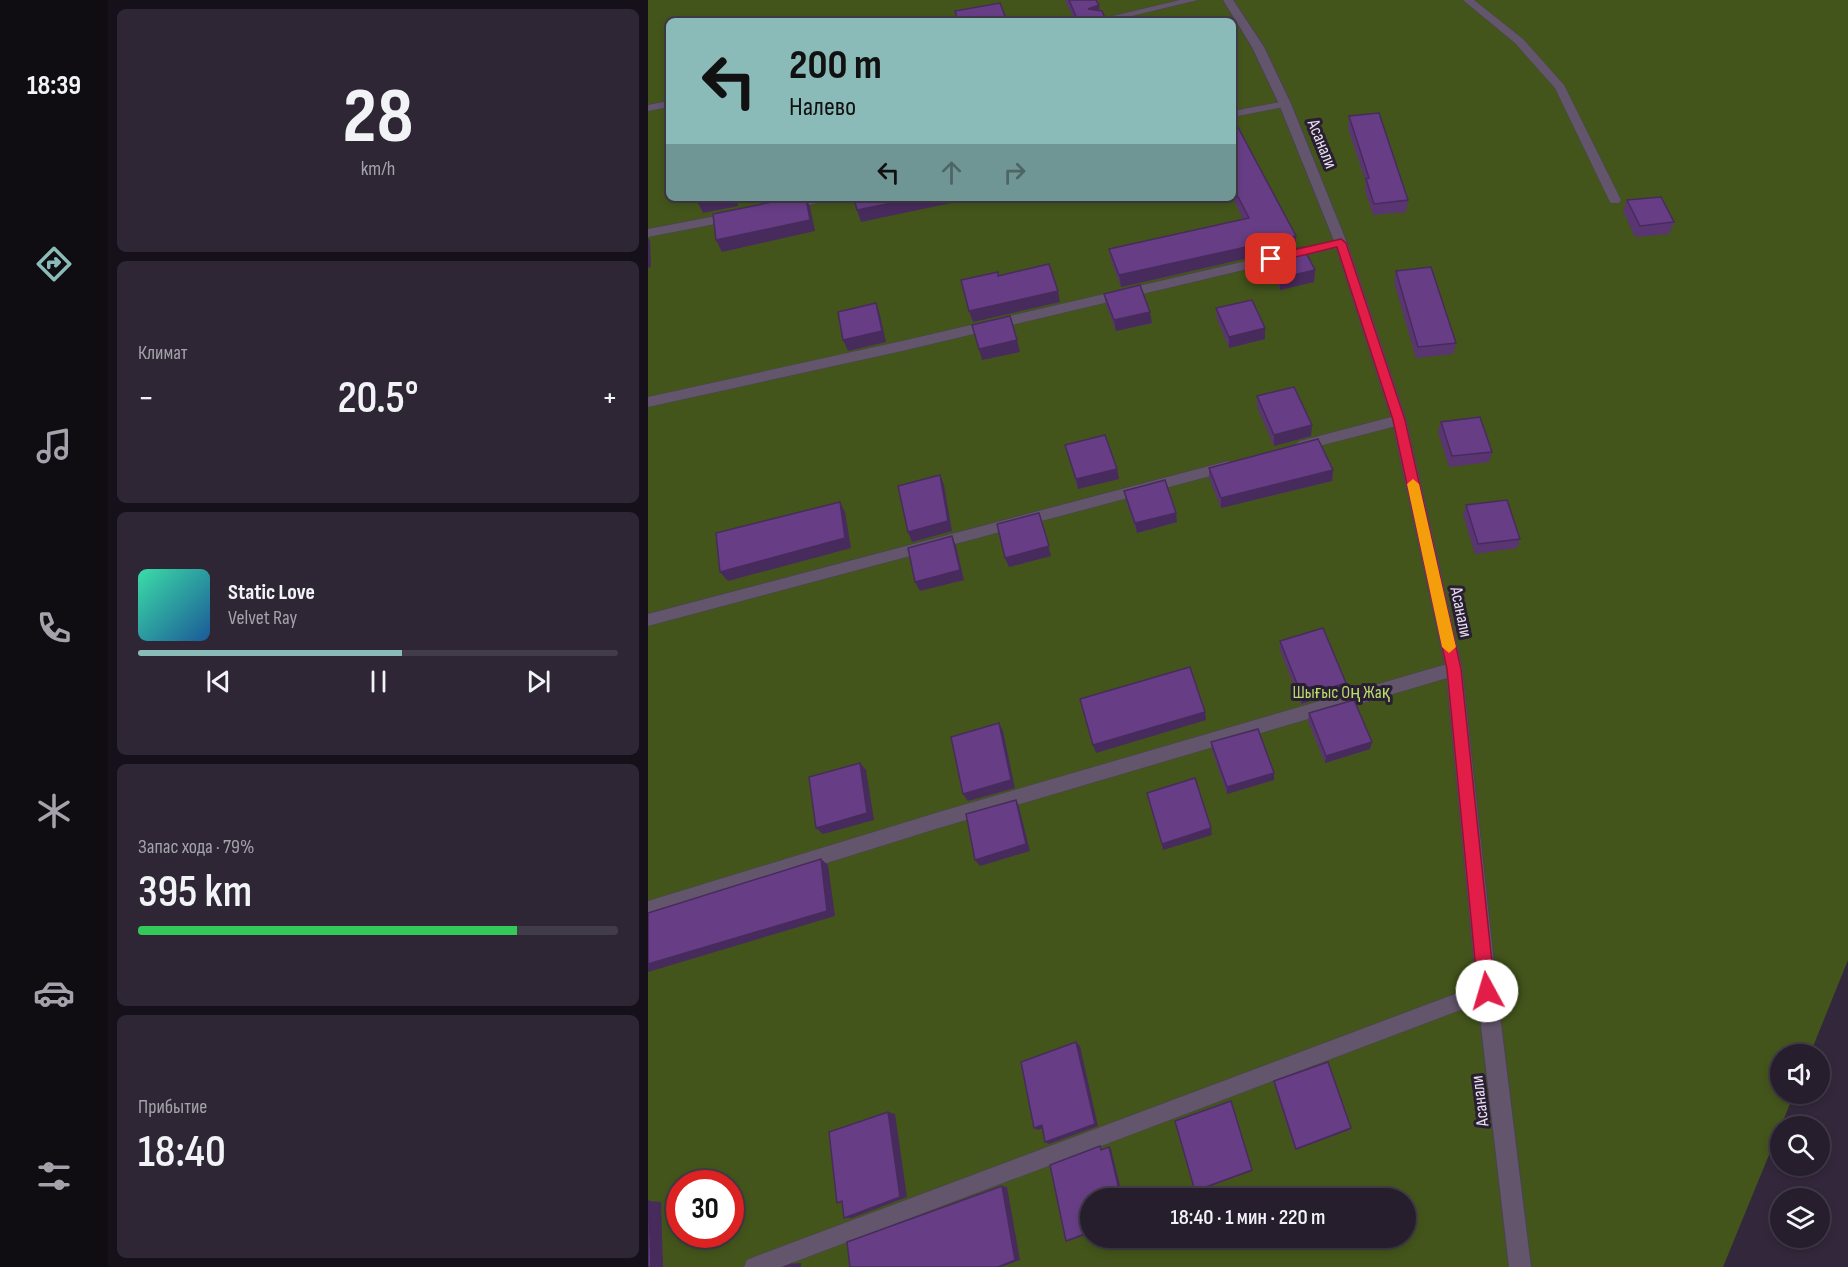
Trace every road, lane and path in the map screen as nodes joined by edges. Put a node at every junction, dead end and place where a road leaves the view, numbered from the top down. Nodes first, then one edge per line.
1 (1193, 0) edge
2 (1228, 0) edge
3 (1468, 0) edge
4 (1110, 18) edge
5 (1285, 104) junction
6 (666, 105) edge
7 (648, 108) edge
8 (1236, 113) edge
9 (1614, 200) dead end
10 (810, 201) edge
11 (778, 208) edge
12 (745, 214) edge
13 (648, 233) edge
14 (1341, 243) junction
15 (648, 402) edge
16 (1399, 420) junction
17 (1284, 451) edge
18 (1238, 463) edge
19 (648, 620) edge
20 (1454, 669) junction
21 (648, 909) edge
22 (1487, 991) junction
23 (754, 1267) edge
24 (1520, 1267) edge

1 - 4 lane
2 - 5 street, Асанали
3 - 9 lane
5 - 8 lane
5 - 14 street, Асанали
6 - 7 lane
10 - 11 lane
12 - 13 lane
14 - 15 lane
14 - 16 street, Асанали
16 - 17 lane
16 - 20 street, Асанали
18 - 19 lane
20 - 21 lane
20 - 22 street, Асанали
22 - 23 lane
22 - 24 street, Асанали

